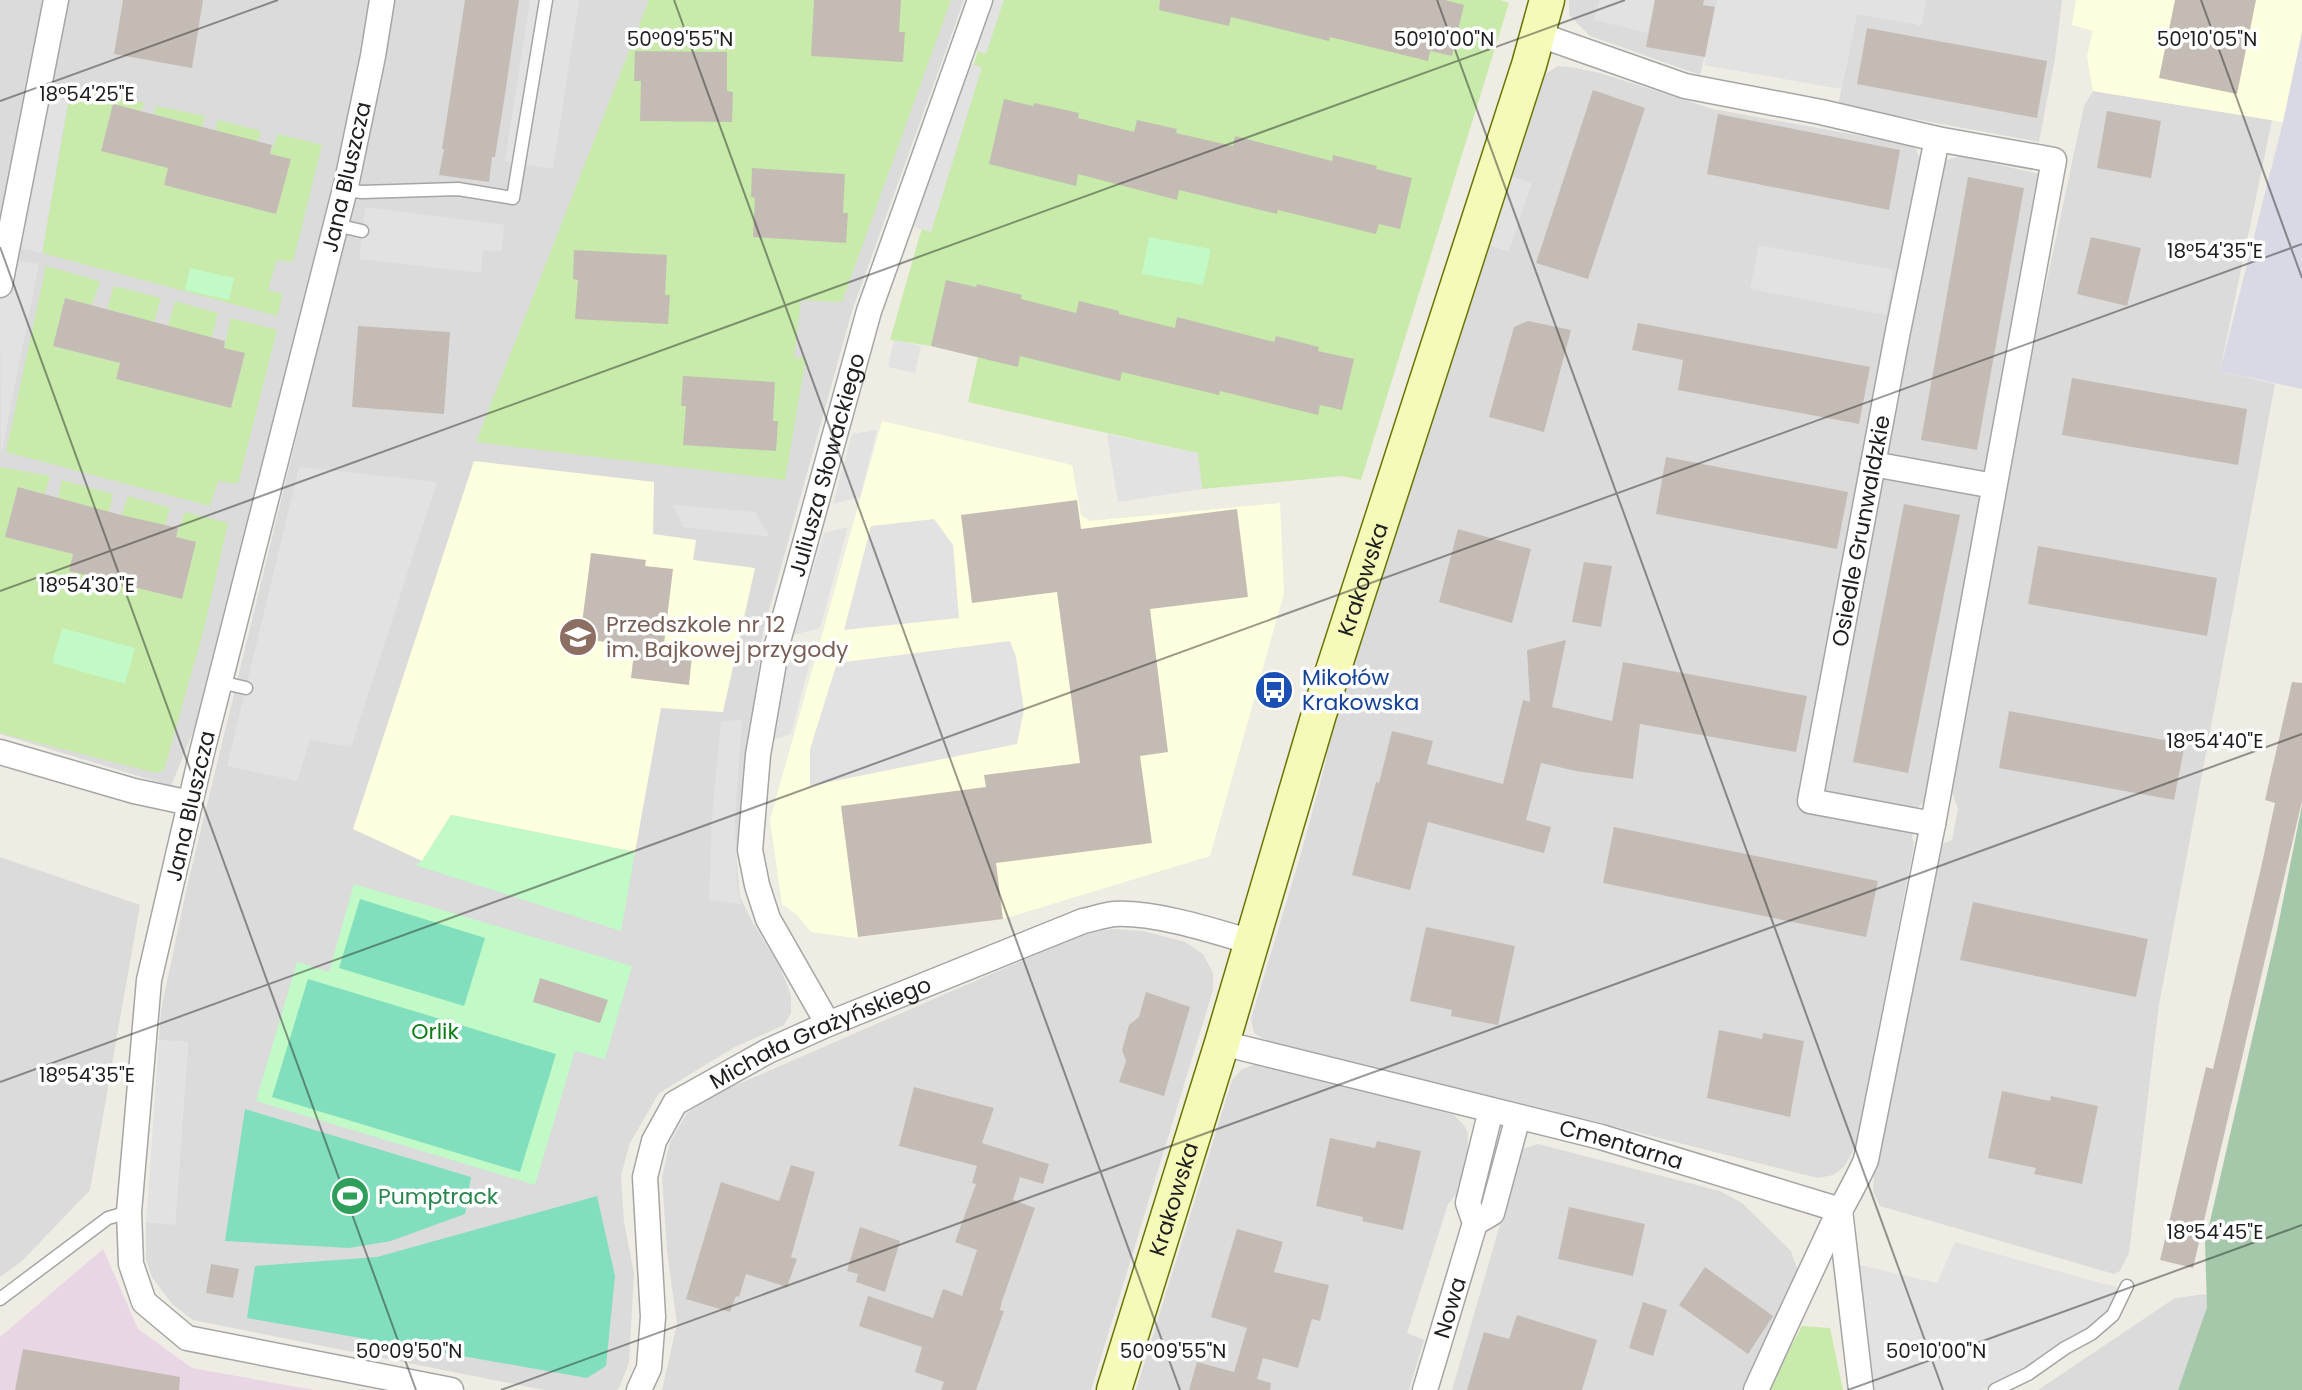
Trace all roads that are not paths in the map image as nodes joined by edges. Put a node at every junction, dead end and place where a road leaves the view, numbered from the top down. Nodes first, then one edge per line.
1 (56, 0) edge
2 (382, 0) edge
3 (546, 0) edge
4 (980, 0) edge
5 (1547, 0) edge
6 (1537, 34) junction
7 (1937, 139) junction
8 (345, 190) junction
9 (336, 225) junction
10 (362, 231) dead end
11 (0, 285) edge
12 (1873, 464) junction
13 (1994, 486) junction
14 (220, 682) junction
15 (246, 688) dead end
16 (0, 752) edge
17 (190, 803) junction
18 (1933, 824) junction
19 (1251, 942) junction
20 (828, 1024) junction
21 (1222, 1043) junction
22 (1491, 1110) junction
23 (1518, 1117) junction
24 (1840, 1210) junction
25 (129, 1212) junction
26 (1475, 1223) junction
27 (2127, 1286) dead end
28 (0, 1299) edge
29 (451, 1390) edge
30 (639, 1390) edge
31 (1114, 1390) edge
32 (1425, 1390) edge
33 (1756, 1390) edge
34 (1861, 1390) edge
35 (1995, 1390) edge

1 - 11 street
2 - 8 street, Jana Bluszcza
3 - 8 lane
4 - 20 street, Juliusza Słowackiego
5 - 6 street, Krakowska
6 - 7 street
6 - 19 street, Krakowska
7 - 12 street, Osiedle Grunwaldzkie
7 - 13 street
8 - 9 street, Jana Bluszcza
9 - 10 lane
9 - 14 street, Jana Bluszcza
12 - 13 street
12 - 18 street, Osiedle Grunwaldzkie
13 - 18 street
14 - 15 lane
14 - 17 street, Jana Bluszcza
16 - 17 street
17 - 25 street, Jana Bluszcza
18 - 24 street
19 - 20 street, Michała Grażyńskiego
19 - 21 street, Krakowska
20 - 30 street, Michała Grażyńskiego
21 - 22 street, Cmentarna
21 - 31 street, Krakowska
22 - 23 street, Cmentarna
22 - 26 street, Nowa
23 - 24 street, Cmentarna
23 - 26 street, Nowa
24 - 33 street
24 - 34 street
25 - 28 lane
25 - 29 street, Jana Bluszcza
26 - 32 street, Nowa
27 - 35 lane

